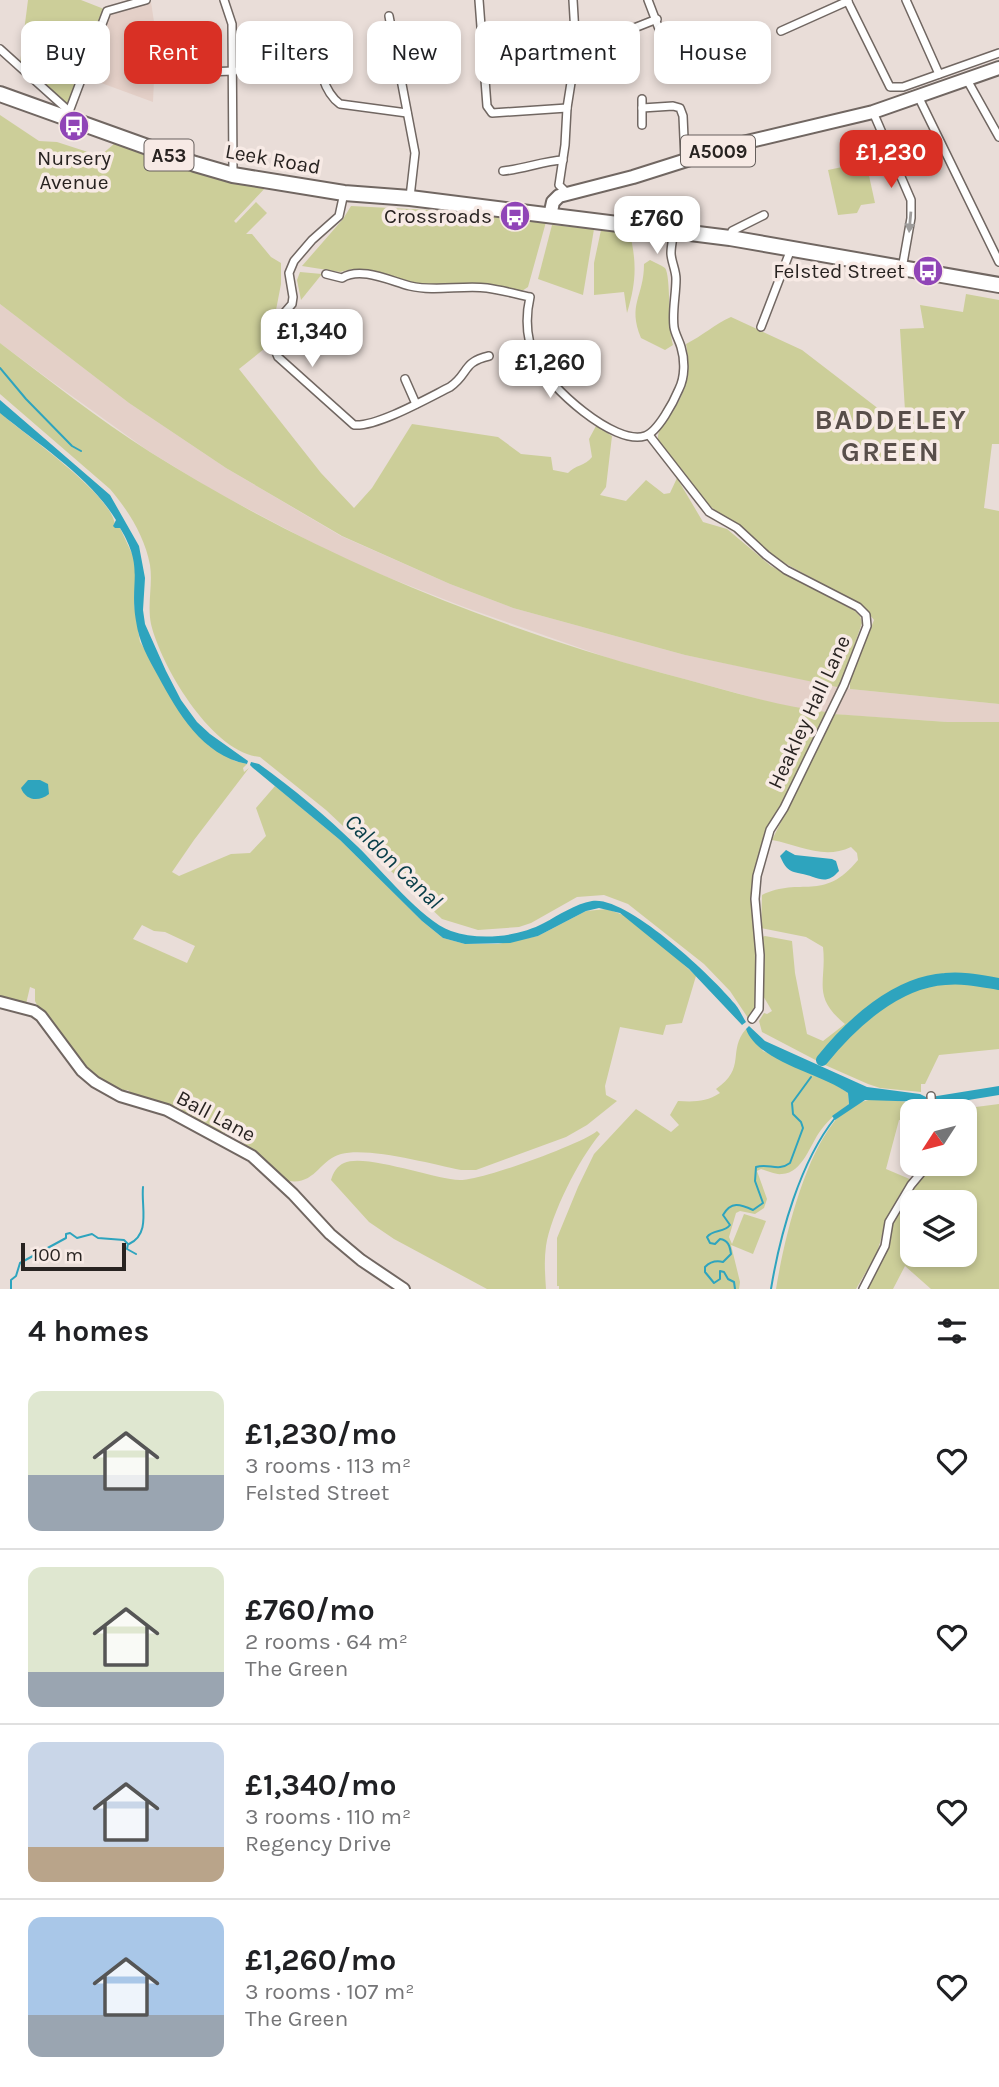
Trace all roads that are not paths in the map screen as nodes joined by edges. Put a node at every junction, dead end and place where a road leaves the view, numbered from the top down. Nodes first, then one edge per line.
1 (146, 0) edge
2 (224, 0) edge
3 (479, 0) edge
4 (573, 0) edge
5 (648, 0) edge
6 (906, 0) edge
7 (848, 1) edge
8 (389, 16) dead end
9 (657, 19) joint
10 (574, 21) edge
11 (640, 26) edge
12 (781, 31) dead end
13 (0, 49) edge
14 (999, 53) edge
15 (999, 68) edge
16 (222, 71) edge
17 (234, 71) junction
18 (939, 74) junction
19 (966, 78) junction
20 (325, 84) edge
21 (571, 84) edge
22 (0, 94) edge
23 (911, 94) junction
24 (642, 99) dead end
25 (567, 108) junction
26 (642, 108) junction
27 (873, 112) junction
28 (407, 113) junction
29 (68, 115) junction
30 (642, 125) dead end
31 (999, 137) edge
32 (563, 160) junction
33 (685, 162) junction
34 (503, 171) dead end
35 (233, 175) junction
36 (344, 193) junction
37 (566, 195) junction
38 (410, 198) junction
39 (764, 215) dead end
40 (550, 216) junction
41 (567, 218) junction
42 (674, 231) junction
43 (730, 239) junction
44 (791, 249) junction
45 (999, 262) edge
46 (902, 269) junction
47 (326, 274) dead end
48 (999, 285) edge
49 (761, 322) dead end
50 (489, 356) dead end
51 (405, 379) dead end
52 (416, 404) junction
53 (649, 435) junction
54 (0, 1002) edge
55 (752, 1019) dead end
56 (918, 1176) edge
57 (404, 1289) edge
58 (863, 1289) edge

1 - 29 street
2 - 17 street
3 - 25 street
4 - 10 street
5 - 9 street
6 - 18 street
7 - 12 street
7 - 23 street
8 - 28 street
9 - 11 street
13 - 29 street
14 - 18 street
15 - 19 main road, A5009
16 - 17 street
17 - 35 street
18 - 23 street
19 - 23 main road, A5009
19 - 31 street
20 - 28 street
21 - 25 street
22 - 29 highway, Leek Road / A53
23 - 27 main road, A5009
23 - 45 street
24 - 26 street
25 - 32 street
26 - 30 street
26 - 33 street
27 - 33 main road, A5009
27 -> 46 street
28 - 38 street
29 - 35 highway, Leek Road / A53
32 - 34 street
32 - 37 street
33 - 37 main road, A5009
35 - 36 highway, Leek Road / A53
36 - 38 highway, Leek Road / A53
36 - 52 street
37 - 40 main road
37 - 41 main road
38 - 40 highway, Leek Road / A53
39 - 43 street
40 - 41 highway, A53
41 - 42 highway, A53
42 - 43 highway, A53
42 - 53 street
43 - 44 highway, A53
44 - 46 highway, A53
44 - 49 street
46 - 48 highway, A53
47 - 53 street
50 - 52 street
51 - 52 street
53 - 55 street, Heakley Hall Lane
54 - 57 street, Ball Lane
56 - 58 street

